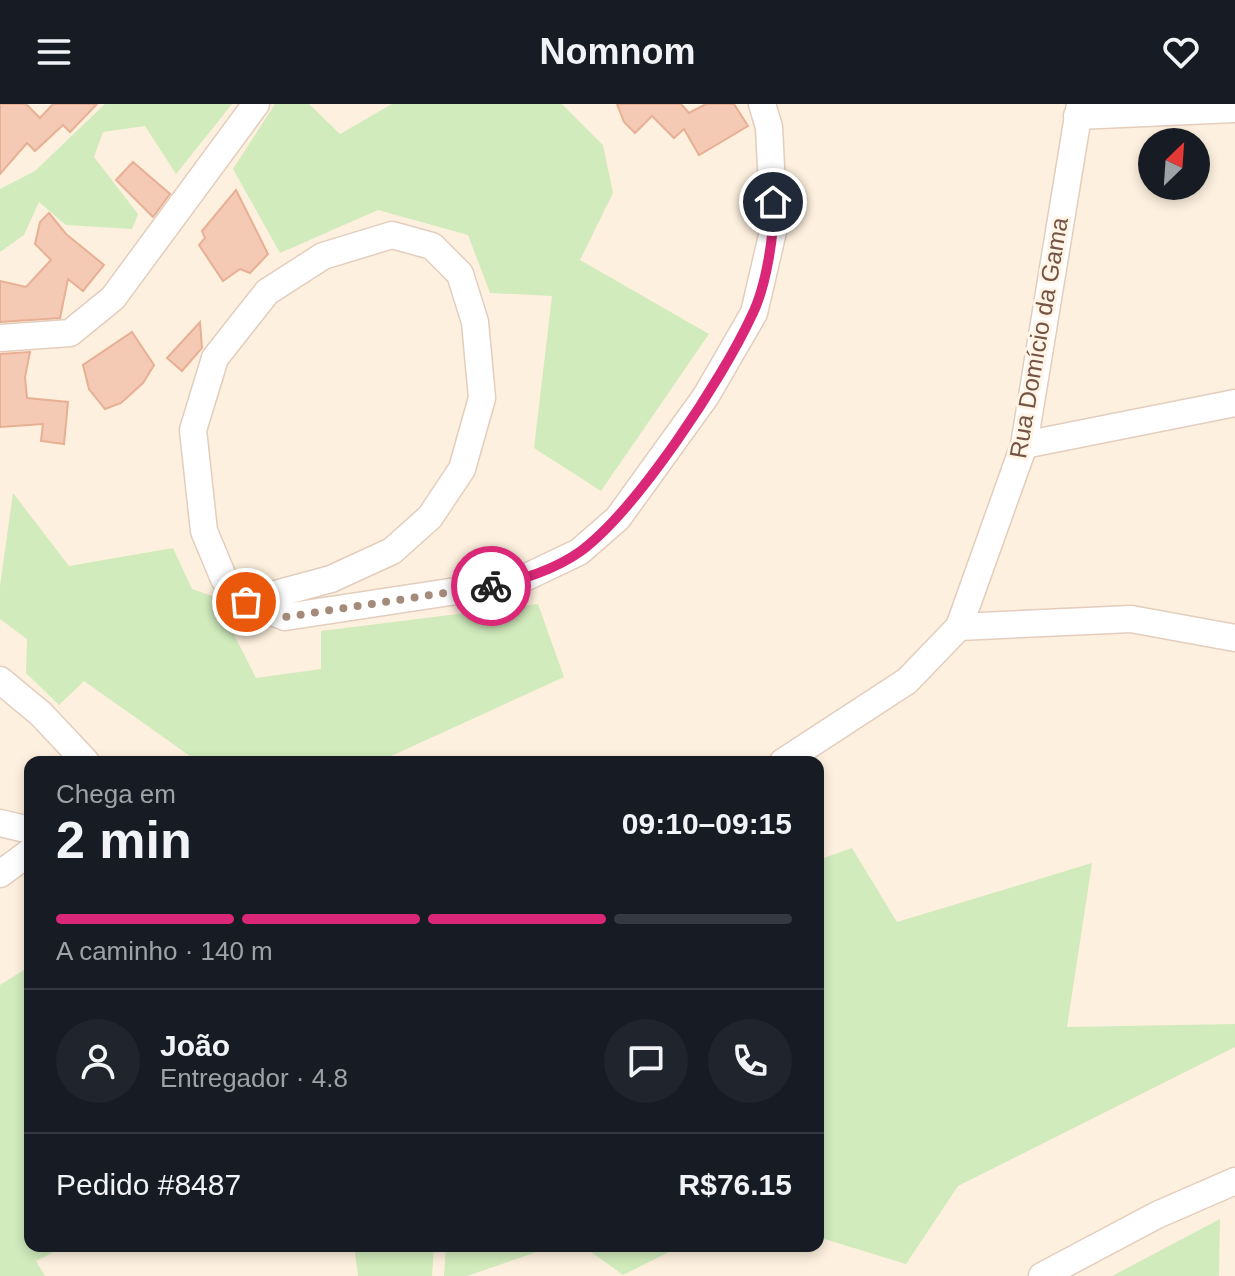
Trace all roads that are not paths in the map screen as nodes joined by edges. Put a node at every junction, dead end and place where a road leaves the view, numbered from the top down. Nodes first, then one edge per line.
1 (256, 104) edge
2 (762, 104) edge
3 (1076, 108) edge
4 (1235, 109) edge
5 (0, 338) edge
6 (1235, 403) edge
7 (1024, 445) junction
8 (246, 602) junction
9 (959, 627) junction
10 (1235, 638) edge
11 (0, 680) edge
12 (80, 756) edge
13 (792, 756) edge
14 (0, 823) edge
15 (24, 829) edge
16 (24, 856) edge
17 (0, 874) edge
18 (1235, 1181) edge
19 (1042, 1276) edge

1 - 5 street
2 - 8 street
3 - 4 street
3 - 7 street, Rua Domício da Gama
6 - 7 street
7 - 9 street, Rua Domício da Gama
8 - 8 street
9 - 10 street
9 - 13 street, Rua Domício da Gama
11 - 12 street
14 - 15 street
16 - 17 street
18 - 19 street

